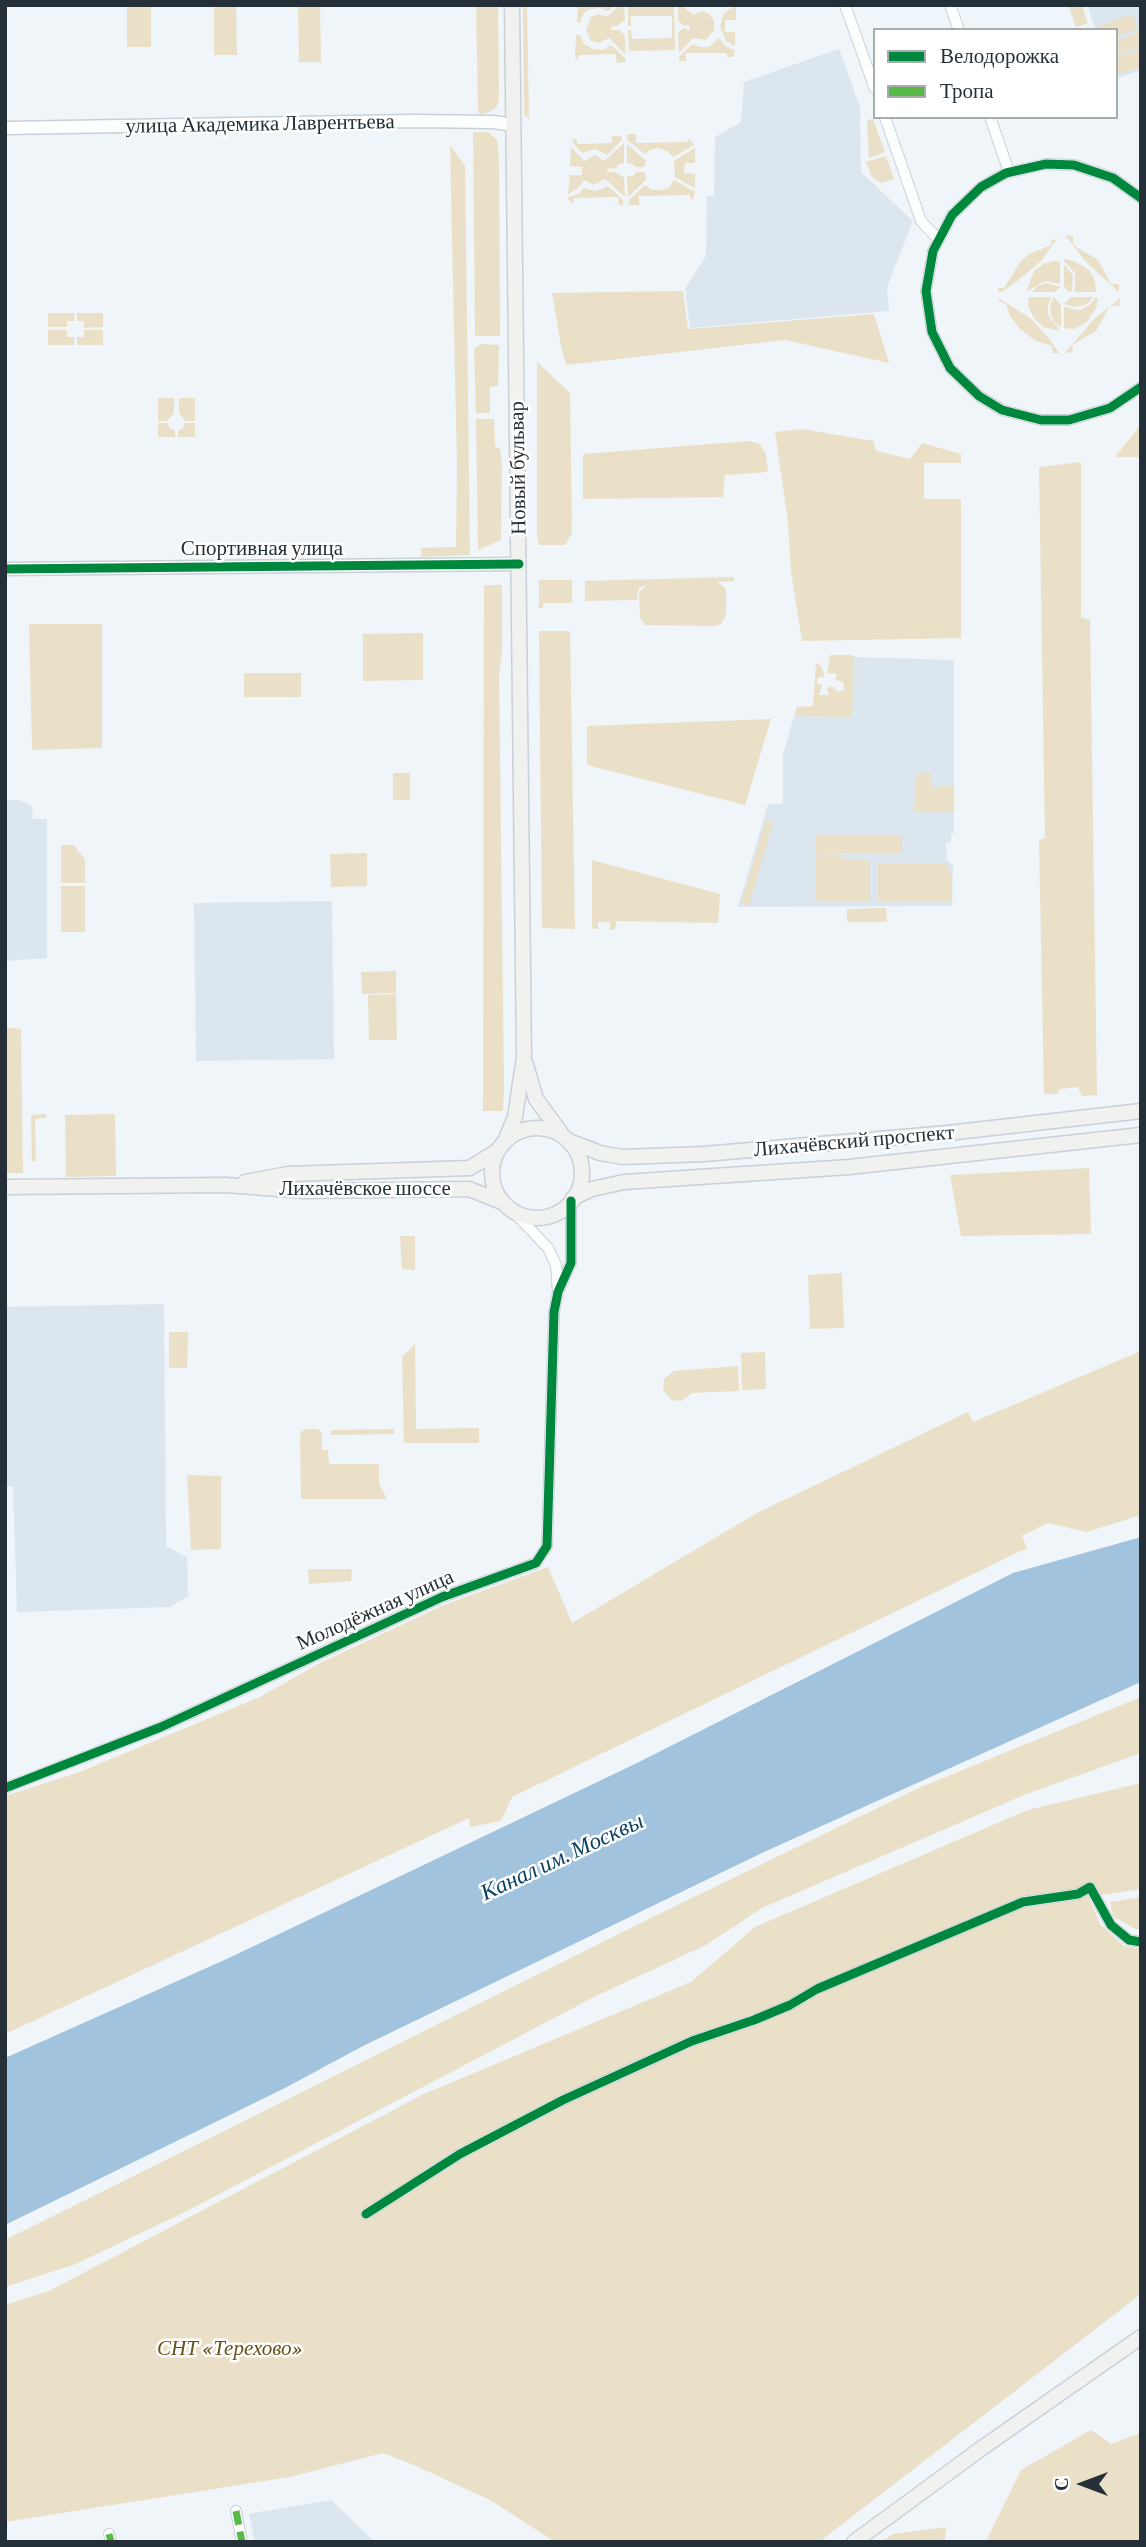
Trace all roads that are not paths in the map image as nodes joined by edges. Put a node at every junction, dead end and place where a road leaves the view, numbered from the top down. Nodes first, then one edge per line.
1 (512, 5) edge
2 (845, 5) edge
3 (950, 5) edge
4 (958, 28) edge
5 (873, 83) edge
6 (886, 119) edge
7 (991, 119) edge
8 (514, 125) junction
9 (5, 128) edge
10 (1009, 172) junction
11 (1141, 198) edge
12 (938, 239) junction
13 (1141, 387) edge
14 (519, 564) junction
15 (5, 569) edge
16 (524, 1057) junction
17 (1141, 1111) edge
18 (1141, 1135) edge
19 (566, 1139) junction
20 (501, 1146) junction
21 (226, 1185) junction
22 (5, 1187) edge
23 (572, 1200) junction
24 (507, 1206) junction
25 (558, 1292) junction
26 (5, 1788) edge
27 (1141, 1942) edge
28 (366, 2214) dead end
29 (1141, 2337) edge
30 (236, 2511) dead end
31 (242, 2542) edge
32 (854, 2542) edge

1 - 8 main road, Новый бульвар
2 - 5 street
3 - 4 street
6 - 12 street
7 - 10 street
8 - 9 street, улица Академика Лаврентьева
8 - 14 main road, Новый бульвар
10 - 11 street
10 - 12 street
12 - 13 street
14 - 15 street, Спортивная улица
14 - 16 main road, Новый бульвар
16 - 19 main road, Новый бульвар
16 - 20 main road, Новый бульвар
17 - 19 main road, Лихачёвский проспект
18 - 23 main road, Лихачёвский проспект
19 - 20 main road, Лихачёвский проспект
19 - 23 main road
20 - 21 main road, Лихачёвское шоссе
20 - 24 main road
21 - 22 main road, Лихачёвское шоссе
21 - 24 main road, Лихачёвское шоссе
23 - 24 main road, Лихачёвский проспект
23 - 25 street, Молодёжная улица
24 - 25 street, Молодёжная улица
25 - 26 street, Молодёжная улица
27 - 28 street
29 - 32 main road
30 - 31 street

